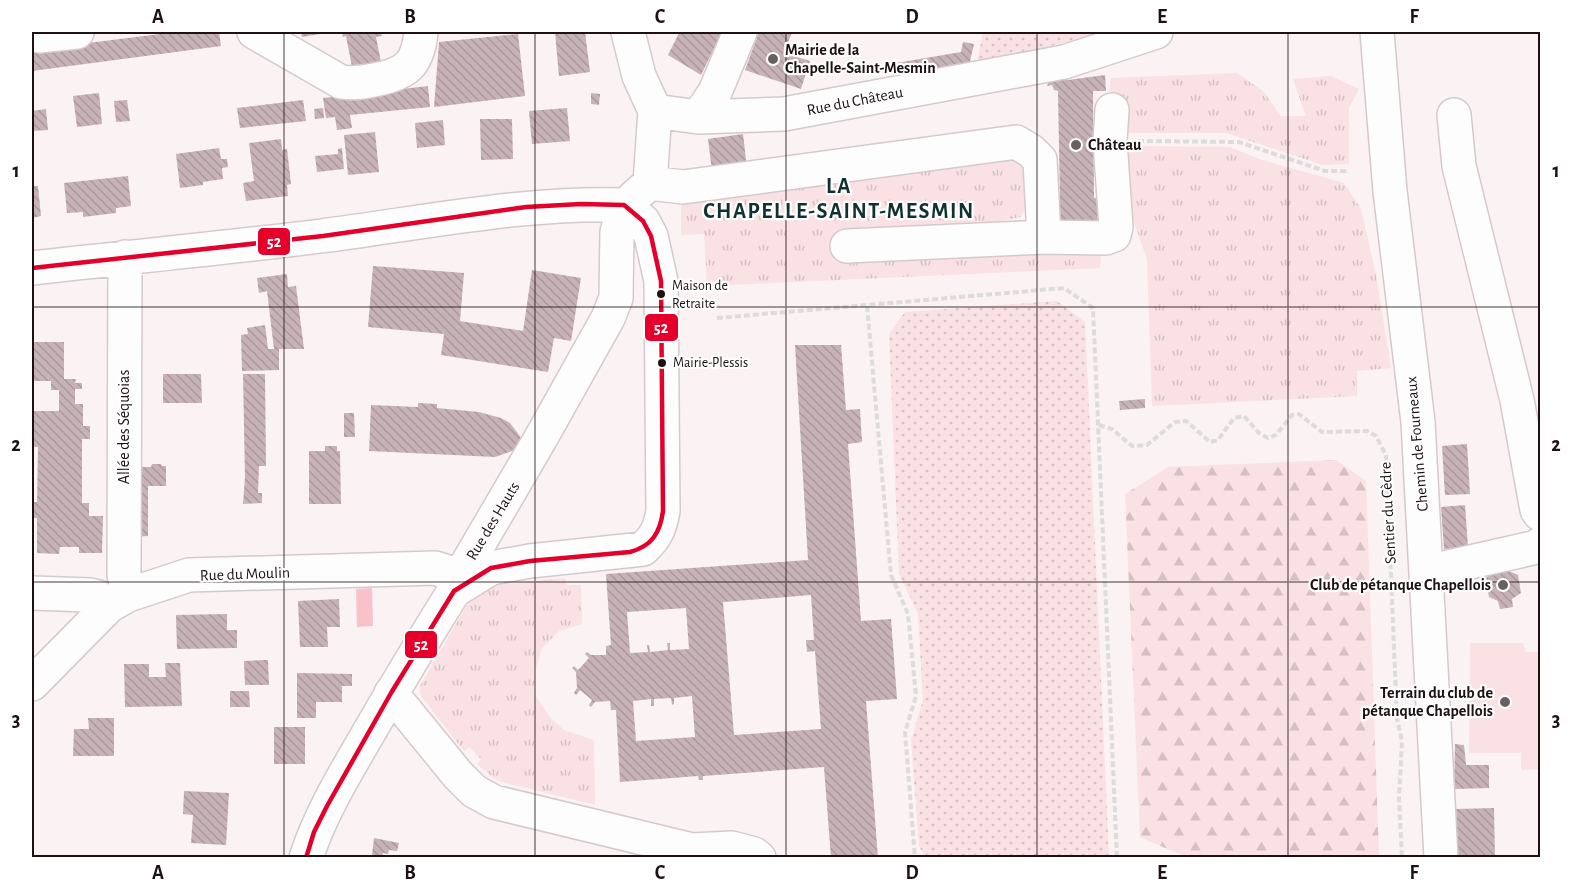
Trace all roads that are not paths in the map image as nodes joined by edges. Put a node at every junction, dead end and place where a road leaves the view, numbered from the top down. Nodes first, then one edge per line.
1 (77, 32) edge
2 (254, 32) edge
3 (421, 32) edge
4 (628, 32) edge
5 (740, 32) edge
6 (1156, 32) edge
7 (1377, 32) edge
8 (32, 33) edge
9 (655, 111) junction
10 (1455, 115) dead end
11 (698, 117) junction
12 (1111, 125) road end
13 (650, 183) junction
14 (624, 205) junction
15 (1044, 237) junction
16 (847, 246) dead end
17 (125, 257) junction
18 (32, 268) edge
19 (1539, 512) edge
20 (492, 524) junction
21 (1540, 544) edge
22 (530, 561) junction
23 (1465, 563) junction
24 (1426, 572) junction
25 (457, 584) junction
26 (32, 593) edge
27 (119, 601) junction
28 (32, 684) edge
29 (391, 693) junction
30 (306, 858) edge
31 (759, 858) edge
32 (1441, 858) edge

1 - 8 street
2 - 3 street
4 - 9 street
5 - 11 street
6 - 11 street, Rue du Château
7 - 24 street, Chemin de Fourneaux
9 - 11 street, Rue du Château
9 - 13 street
10 - 19 street
12 - 15 street
13 - 14 street
13 - 15 street
14 - 17 street
14 - 20 street, Rue des Hauts
14 - 22 street
15 - 16 street
17 - 18 street
17 - 27 street, Allée des Séquoias
19 - 23 street
20 - 22 street
20 - 25 street, Rue des Hauts
21 - 23 street
22 - 25 street
23 - 24 street
24 - 32 street, Chemin de Fourneaux
25 - 27 street, Rue du Moulin
25 - 29 street, Rue des Hauts
26 - 27 street
27 - 28 street, Rue du Moulin
29 - 30 street, Rue des Hauts
29 - 31 street

